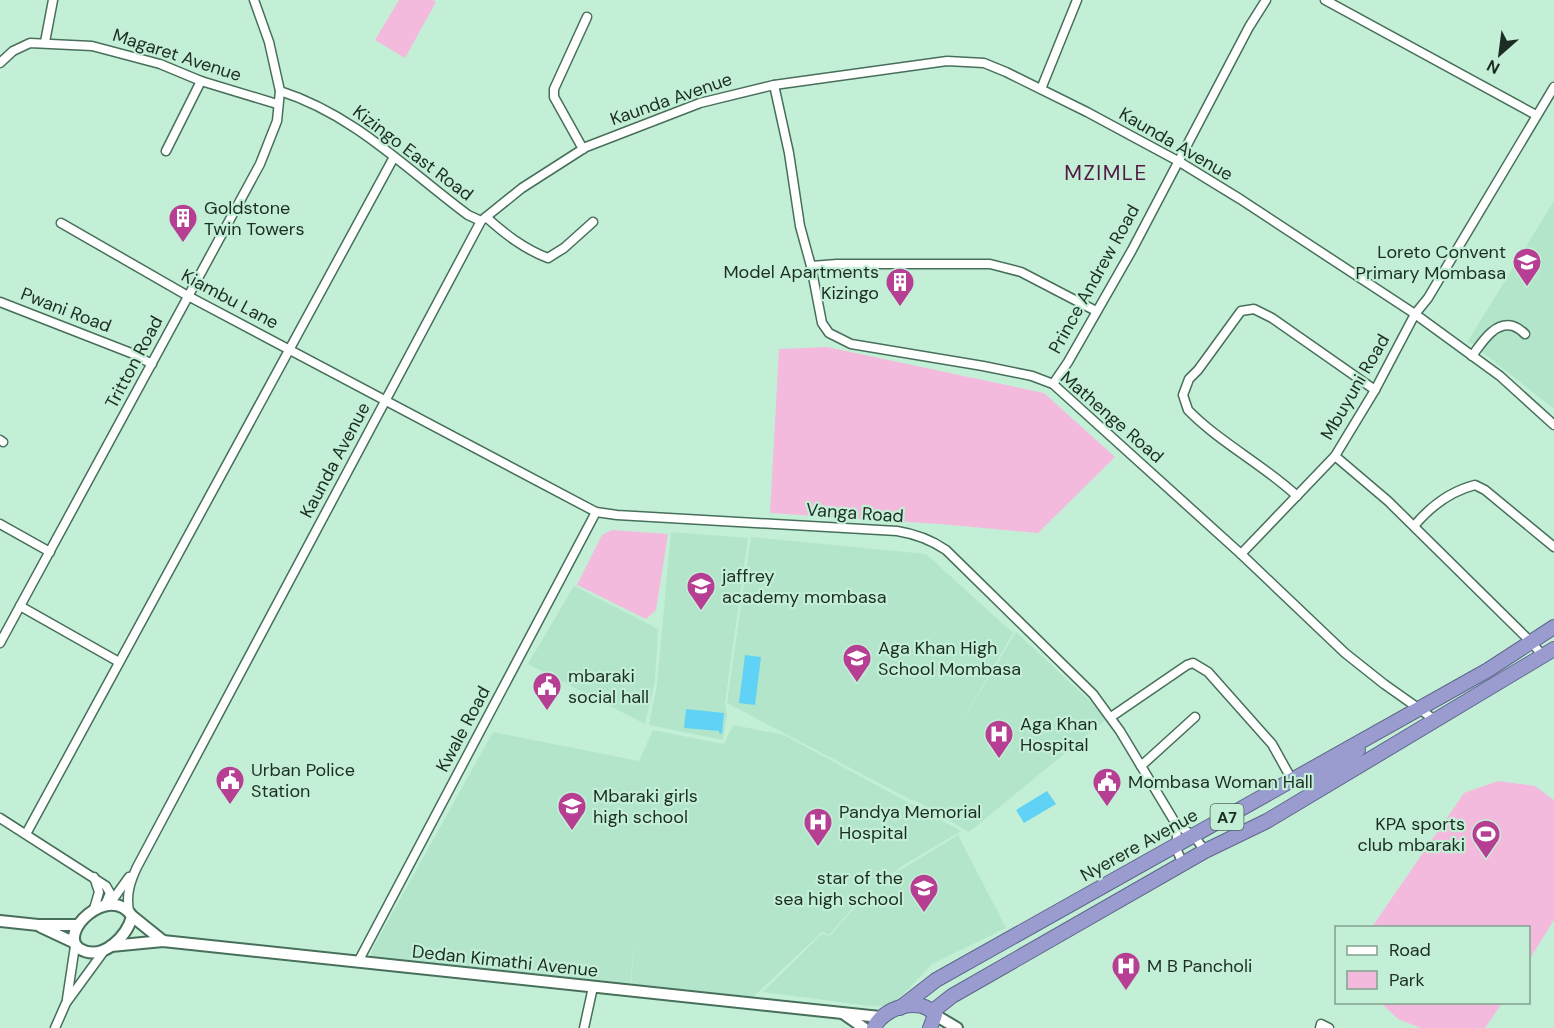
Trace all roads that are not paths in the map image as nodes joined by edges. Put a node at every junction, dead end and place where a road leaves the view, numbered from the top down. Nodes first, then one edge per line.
1 (53, 0) edge
2 (254, 0) edge
3 (1077, 0) edge
4 (1266, 0) edge
5 (1325, 0) edge
6 (587, 17) dead end
7 (45, 42) junction
8 (0, 63) edge
9 (201, 81) junction
10 (774, 86) junction
11 (1554, 87) edge
12 (1041, 89) junction
13 (280, 91) junction
14 (278, 104) junction
15 (1536, 116) junction
16 (583, 149) junction
17 (166, 151) dead end
18 (394, 157) junction
19 (1178, 161) junction
20 (484, 219) junction
21 (593, 222) dead end
22 (61, 223) dead end
23 (812, 266) junction
24 (188, 296) junction
25 (0, 302) edge
26 (1096, 311) junction
27 (1415, 314) junction
28 (1525, 333) dead end
29 (289, 350) junction
30 (1472, 356) junction
31 (152, 364) junction
32 (1053, 384) junction
33 (1376, 390) junction
34 (385, 400) junction
35 (1554, 425) edge
36 (1335, 456) junction
37 (1297, 496) junction
38 (596, 512) junction
39 (0, 524) edge
40 (1414, 526) junction
41 (1554, 547) edge
42 (50, 552) junction
43 (1241, 554) junction
44 (20, 606) junction
45 (1554, 627) edge
46 (0, 643) edge
47 (1532, 643) junction
48 (1549, 653) edge
49 (119, 662) junction
50 (1419, 709) junction
51 (1111, 717) junction
52 (1195, 717) dead end
53 (1435, 720) junction
54 (1397, 721) junction
55 (1141, 766) junction
56 (1292, 780) junction
57 (0, 818) edge
58 (1267, 820) junction
59 (1176, 824) junction
60 (26, 834) junction
61 (1194, 836) junction
62 (1175, 846) junction
63 (1205, 851) junction
64 (1183, 864) junction
65 (137, 867) junction
66 (1137, 867) junction
67 (1147, 884) junction
68 (103, 906) junction
69 (130, 914) junction
70 (0, 921) edge
71 (38, 925) junction
72 (78, 925) junction
73 (1028, 928) junction
74 (163, 941) junction
75 (74, 944) junction
76 (1040, 945) junction
77 (107, 949) junction
78 (358, 962) junction
79 (593, 987) junction
80 (66, 1003) junction
81 (900, 1008) junction
82 (843, 1013) junction
83 (933, 1018) edge
84 (877, 1022) edge
85 (55, 1028) edge
86 (584, 1028) edge
87 (864, 1028) edge
88 (957, 1028) edge
89 (1320, 1028) edge
90 (1329, 1028) edge

1 - 7 street
2 - 13 street
3 - 12 street
4 - 19 street, Prince Andrew Road
5 - 15 street
6 - 16 street
7 - 8 street, Magaret Avenue
7 - 9 street, Magaret Avenue
9 - 14 street, Magaret Avenue
9 - 17 street
10 - 12 street, Kaunda Avenue
10 - 16 street, Kaunda Avenue
10 - 23 street, Mathenge Road
11 - 15 street, Mbuyuni Road
12 - 19 street, Kaunda Avenue
13 - 14 street, Tritton Road
13 - 18 street, Kizingo East Road
14 - 24 street, Tritton Road
15 - 27 street, Mbuyuni Road
16 - 20 street, Kaunda Avenue
18 - 20 street, Kizingo East Road
18 - 29 street
19 - 26 street, Prince Andrew Road
19 - 27 street, Kaunda Avenue
20 - 21 street, Kizingo East Road
20 - 34 street, Kaunda Avenue
22 - 24 street, Kiambu Lane
23 - 26 street
23 - 32 street, Mathenge Road
24 - 29 street, Kiambu Lane
24 - 31 street, Tritton Road
25 - 31 street, Pwani Road
26 - 32 street, Prince Andrew Road
27 - 30 street, Kaunda Avenue
27 - 33 street, Mbuyuni Road
28 - 30 street
29 - 34 street, Kiambu Lane
29 - 49 street
30 - 35 street, Kaunda Avenue
31 - 42 street, Tritton Road
32 - 43 street, Mathenge Road
33 - 36 street, Mbuyuni Road
33 - 37 street
34 - 38 street, Vanga Road
34 - 65 street, Kaunda Avenue
36 - 37 street
36 - 40 street, Mbuyuni Road
37 - 43 street
38 - 51 street, Vanga Road
38 - 78 street, Kwale Road
39 - 42 street
40 - 41 street
40 - 47 street, Mbuyuni Road
42 - 44 street, Tritton Road
43 - 50 street, Mathenge Road
44 - 46 street, Tritton Road
44 - 49 street
45 - 47 highway, Nyerere Avenue / A7
47 - 48 street, Mbuyuni Road
47 - 50 highway, Nyerere Avenue / A7
48 - 53 highway, Nyerere Avenue / A7
49 - 60 street
50 - 53 street, Mathenge Road
50 - 54 highway, Nyerere Avenue / A7
51 - 55 street, Vanga Road
51 - 56 street
52 - 55 street
53 - 58 highway, Nyerere Avenue / A7
54 - 56 highway, Nyerere Avenue / A7
54 - 58 highway
55 - 59 street, Vanga Road
56 - 61 highway, Nyerere Avenue / A7
57 - 60 street
58 - 63 highway, Nyerere Avenue / A7
59 - 61 street, Vanga Road
59 - 62 street
60 - 68 street
61 - 62 highway, Nyerere Avenue / A7
61 - 63 street, Vanga Road
62 - 64 street
62 - 66 highway, Nyerere Avenue / A7
63 - 64 highway, Nyerere Avenue / A7
64 - 67 highway, Nyerere Avenue / A7
65 - 68 street
65 - 69 street
66 - 67 highway
66 - 73 highway, Nyerere Avenue / A7
67 - 76 highway, Nyerere Avenue / A7
68 - 69 street
68 - 72 street
69 - 74 street
69 - 77 street
70 - 71 street
71 - 72 street
71 - 75 street
72 - 75 street
73 - 76 highway
73 - 81 highway, Nyerere Avenue / A7
74 - 77 street, Dedan Kimathi Avenue
74 - 78 street, Dedan Kimathi Avenue
75 - 77 street
75 - 80 street
76 - 83 highway, Nyerere Avenue / A7
77 - 80 street
78 - 79 street, Dedan Kimathi Avenue
79 - 82 street, Dedan Kimathi Avenue
79 - 86 street
80 - 85 street
81 - 83 highway
81 - 84 highway
82 - 84 street, Dedan Kimathi Avenue
82 - 87 street, Dedan Kimathi Avenue
83 - 88 street
89 - 90 street

